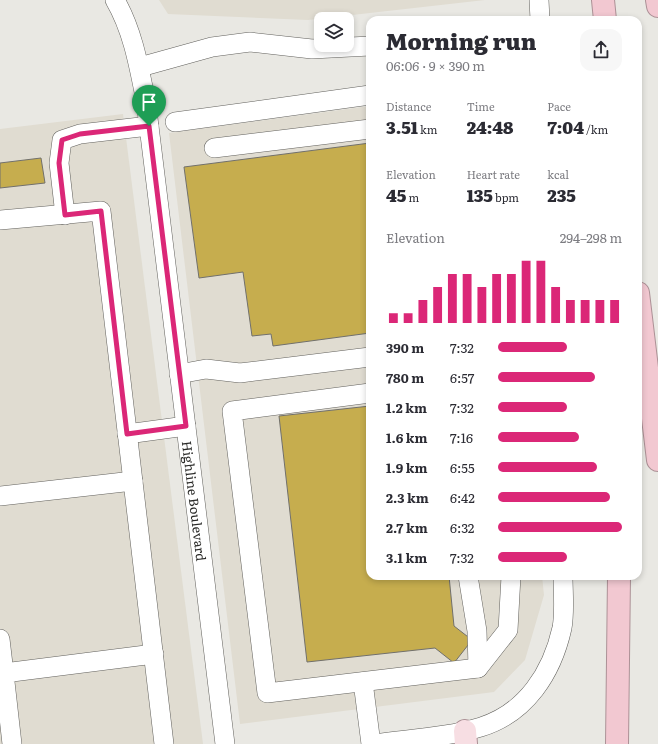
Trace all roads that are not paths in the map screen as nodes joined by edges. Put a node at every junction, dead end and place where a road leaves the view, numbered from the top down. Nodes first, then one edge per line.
1 (115, 0) edge
2 (602, 0) edge
3 (657, 0) edge
4 (658, 6) edge
5 (604, 16) edge
6 (366, 46) edge
7 (140, 67) junction
8 (366, 96) edge
9 (175, 122) dead end
10 (149, 126) junction
11 (366, 129) edge
12 (214, 148) dead end
13 (65, 215) junction
14 (0, 220) edge
15 (642, 326) edge
16 (366, 357) edge
17 (179, 374) junction
18 (366, 394) edge
19 (186, 426) junction
20 (127, 434) junction
21 (658, 460) edge
22 (133, 481) junction
23 (0, 496) edge
24 (469, 580) edge
25 (511, 580) edge
26 (563, 580) edge
27 (619, 580) edge
28 (0, 639) edge
29 (154, 654) junction
30 (478, 668) junction
31 (4, 673) junction
32 (363, 682) junction
33 (459, 738) edge
34 (12, 744) edge
35 (164, 744) edge
36 (225, 744) edge
37 (371, 744) edge
38 (375, 744) edge
39 (617, 744) edge

1 - 7 street, Highline Boulevard
2 - 5 highway
3 - 4 highway
6 - 7 street
7 - 10 street, Highline Boulevard
8 - 9 street
10 - 13 street
10 - 17 street, Highline Boulevard
11 - 12 street
13 - 14 street
13 - 20 street
15 - 21 highway
16 - 17 street
17 - 19 street, Highline Boulevard
18 - 32 street
19 - 20 street
19 - 36 street, Highline Boulevard
20 - 22 street
22 - 23 street
22 - 29 street
24 - 30 street
25 - 30 street
26 - 33 street
27 - 39 highway
28 - 31 street
29 - 31 street
29 - 35 street
30 - 32 street
31 - 34 street
32 - 37 street
33 - 38 street

